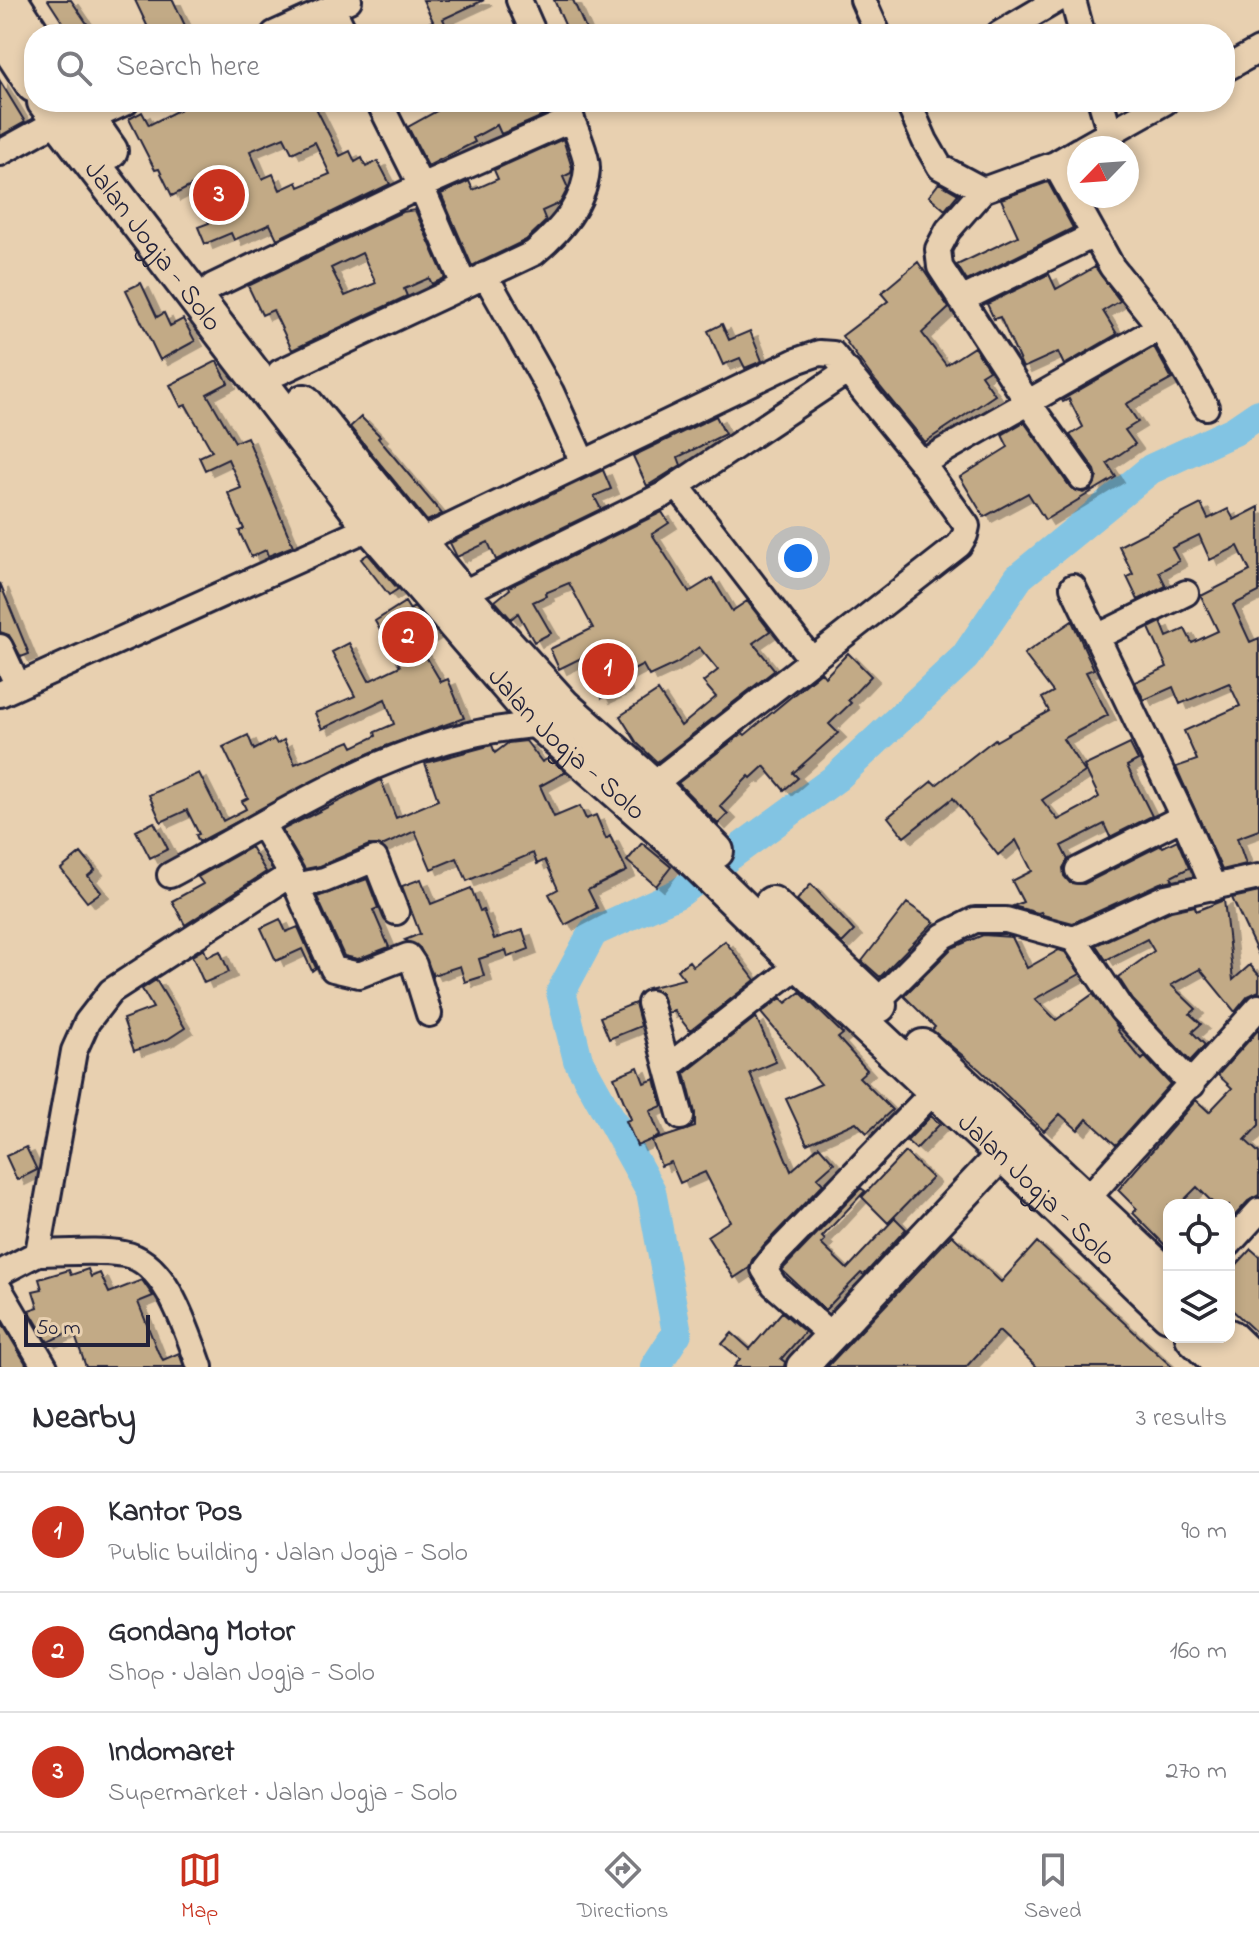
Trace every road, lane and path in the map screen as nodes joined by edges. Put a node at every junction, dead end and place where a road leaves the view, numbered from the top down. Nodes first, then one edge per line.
1 (10, 0) edge
2 (519, 0) edge
3 (863, 0) edge
4 (1057, 0) edge
5 (1073, 0) edge
6 (340, 4) edge
7 (26, 24) edge
8 (296, 24) edge
9 (343, 24) edge
10 (530, 24) edge
11 (874, 24) edge
12 (1016, 24) edge
13 (1079, 24) edge
14 (0, 33) edge
15 (1259, 50) edge
16 (1235, 63) edge
17 (24, 70) edge
18 (65, 112) edge
19 (68, 112) edge
20 (68, 112) edge
21 (384, 112) edge
22 (566, 112) edge
23 (568, 112) edge
24 (912, 112) edge
25 (1104, 112) edge
26 (1147, 112) edge
27 (1110, 133) junction
28 (1105, 136) edge
29 (0, 153) edge
30 (1067, 157) edge
31 (1055, 164) junction
32 (421, 186) junction
33 (983, 190) junction
34 (1092, 236) junction
35 (475, 280) junction
36 (213, 286) junction
37 (961, 300) junction
38 (1160, 327) junction
39 (848, 371) junction
40 (280, 372) junction
41 (1027, 401) junction
42 (1206, 407) dead end
43 (583, 463) junction
44 (922, 463) junction
45 (1082, 478) dead end
46 (678, 487) junction
47 (371, 527) junction
48 (418, 542) junction
49 (1073, 587) dead end
50 (1186, 593) dead end
51 (461, 594) junction
52 (1097, 637) junction
53 (0, 647) edge
54 (811, 659) junction
55 (9, 690) edge
56 (541, 724) junction
57 (652, 785) junction
58 (1183, 817) junction
59 (263, 826) junction
60 (692, 842) junction
61 (1078, 870) dead end
62 (170, 875) dead end
63 (1259, 877) edge
64 (294, 880) junction
65 (1214, 888) junction
66 (753, 901) junction
67 (396, 912) dead end
68 (1074, 939) junction
69 (800, 964) junction
70 (650, 1003) dead end
71 (876, 1003) junction
72 (1259, 1007) edge
73 (429, 1014) dead end
74 (669, 1066) junction
75 (1192, 1085) junction
76 (935, 1090) junction
77 (681, 1117) dead end
78 (1011, 1145) junction
79 (1087, 1199) junction
80 (1259, 1211) edge
81 (1235, 1237) edge
82 (38, 1253) junction
83 (1163, 1272) edge
84 (0, 1273) edge
85 (0, 1290) edge
86 (1163, 1308) edge
87 (832, 1336) junction
88 (1199, 1343) edge
89 (1235, 1343) edge
90 (1259, 1366) edge
91 (45, 1367) edge
92 (200, 1367) edge
93 (802, 1367) edge
94 (1224, 1367) edge

1 - 7 highway
2 - 10 street
3 - 11 street
4 - 12 street
5 - 13 street
6 - 8 street
6 - 9 street
14 - 17 highway
15 - 16 street
18 - 29 street
19 - 36 highway, Jalan Jogja - Solo
20 - 47 highway, Jalan Jogja - Solo
21 - 32 street
22 - 32 street
23 - 35 street
24 - 33 street
25 - 27 street
26 - 27 street
27 - 28 street
30 - 31 street
31 - 33 street
31 - 34 street
32 - 35 street
32 - 36 street
33 - 37 street
34 - 37 street
34 - 38 street
35 - 40 street
35 - 43 street
36 - 40 highway, Jalan Jogja - Solo
37 - 41 street
38 - 41 street
38 - 42 street
39 - 43 street
39 - 44 street
39 - 46 street
40 - 48 highway, Jalan Jogja - Solo
41 - 44 street
41 - 45 street
43 - 48 street
44 - 54 street
46 - 51 street
46 - 54 street
47 - 55 street
47 - 56 highway, Jalan Jogja - Solo
48 - 51 highway, Jalan Jogja - Solo
49 - 52 street
50 - 52 street
51 - 57 highway, Jalan Jogja - Solo
52 - 58 street
53 - 55 street
54 - 57 street
56 - 59 street
56 - 60 highway, Jalan Jogja - Solo
57 - 60 highway, Jalan Jogja - Solo
58 - 61 street
58 - 65 street
59 - 62 street
59 - 64 street
60 - 66 highway, Jalan Jogja - Solo
63 - 65 street
64 - 67 street
64 - 73 street
64 - 82 street
65 - 68 street
66 - 69 highway, Jalan Jogja - Solo
66 - 71 highway, Jalan Jogja - Solo
68 - 71 street
68 - 75 street
69 - 74 street
69 - 76 highway, Jalan Jogja - Solo
70 - 74 street
71 - 78 highway, Jalan Jogja - Solo
72 - 75 street
74 - 77 street
75 - 79 street
76 - 78 highway, Jalan Jogja - Solo
76 - 87 street
78 - 79 highway, Jalan Jogja - Solo
78 - 86 highway, Jalan Jogja - Solo
78 - 87 main road
79 - 83 highway, Jalan Jogja - Solo
80 - 81 street
82 - 84 street
82 - 92 street
85 - 91 street
87 - 93 main road
88 - 94 highway
89 - 90 highway

